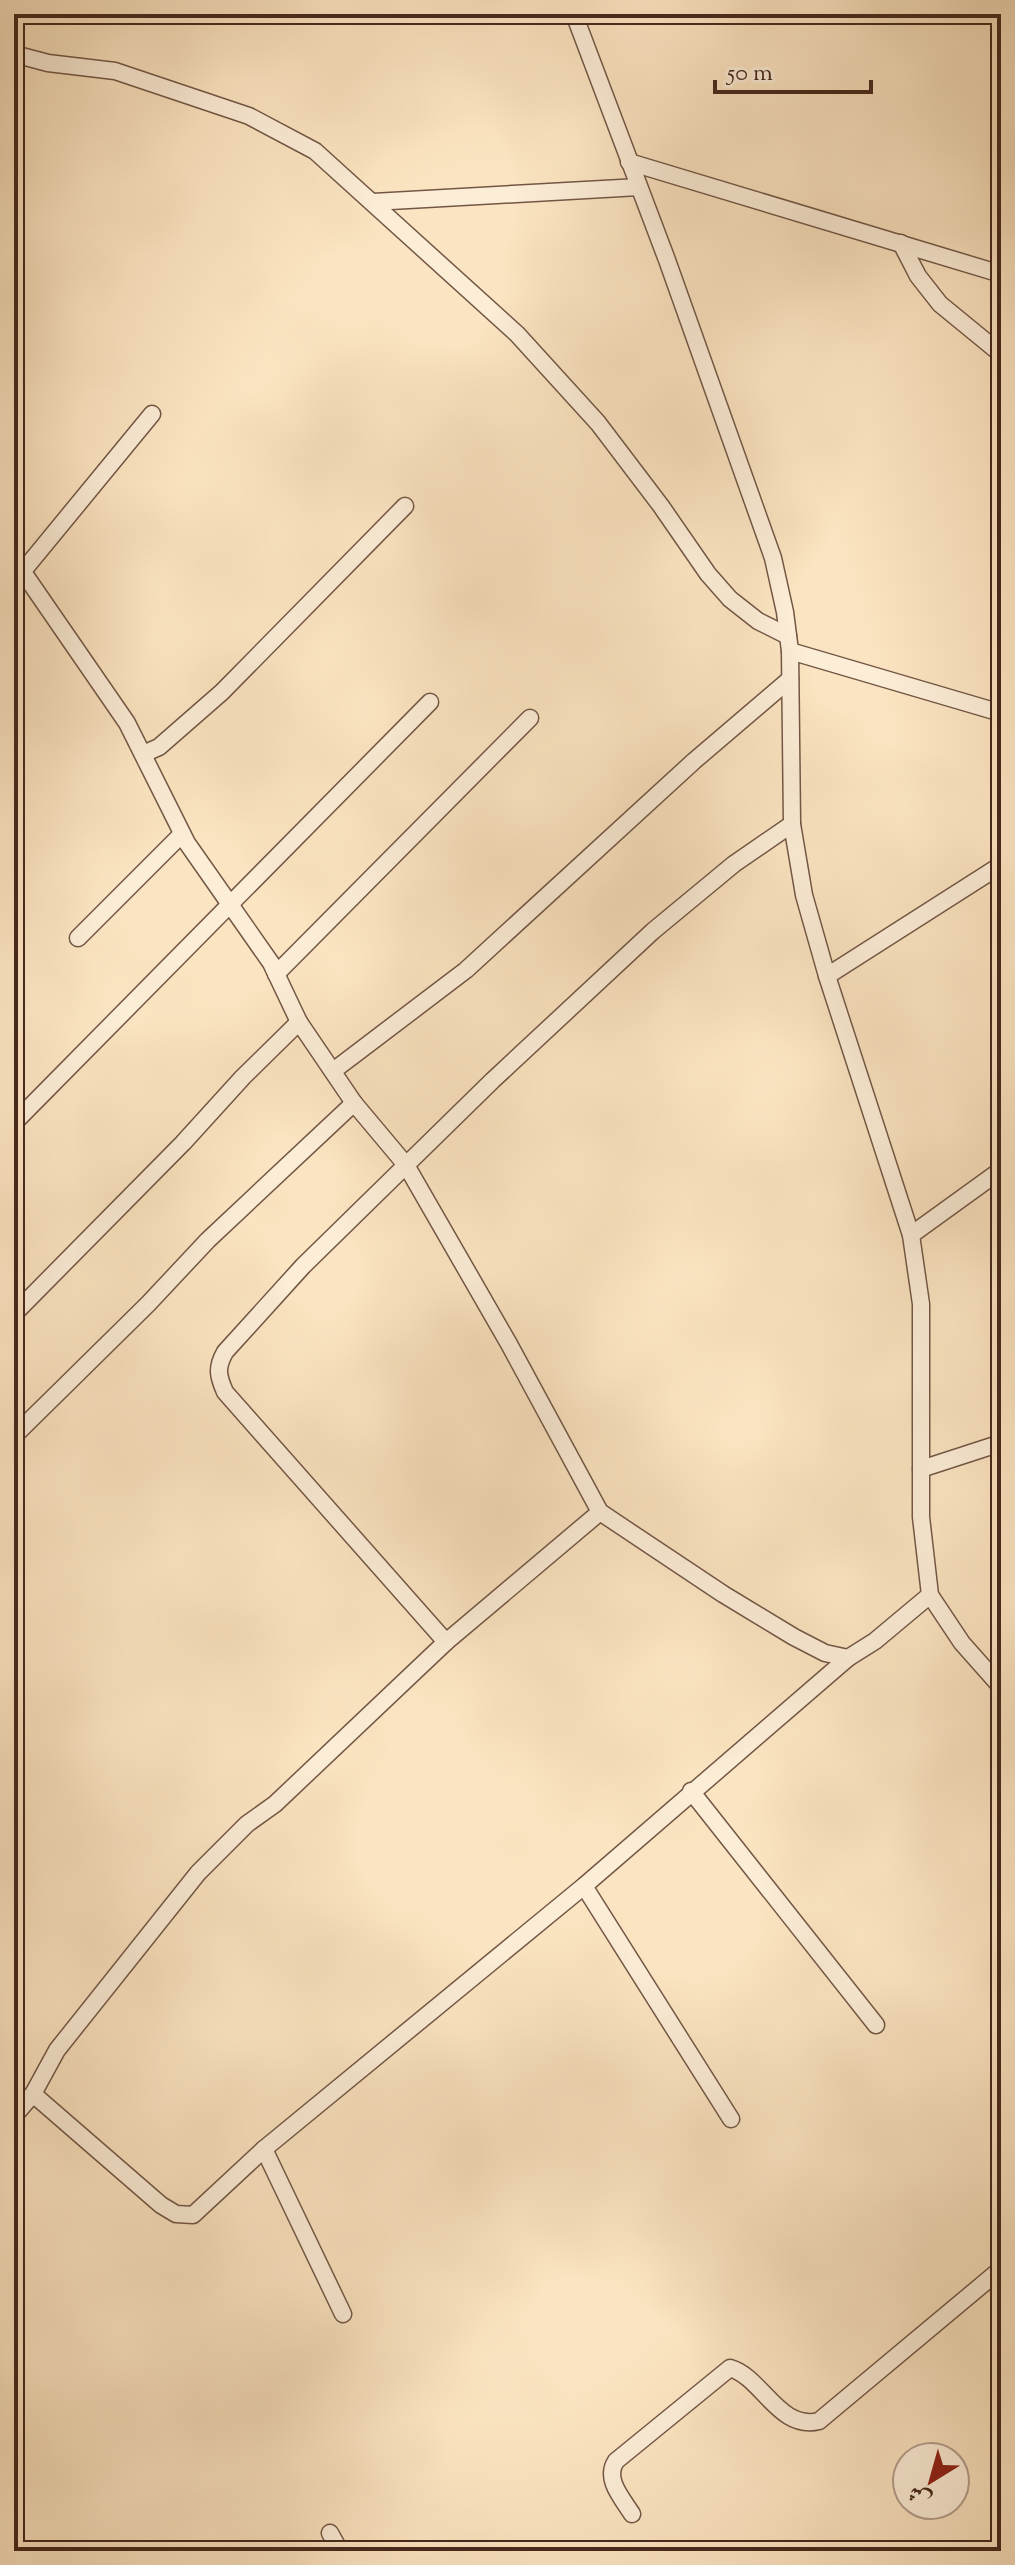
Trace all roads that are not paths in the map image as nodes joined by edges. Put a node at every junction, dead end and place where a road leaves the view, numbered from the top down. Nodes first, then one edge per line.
1 (574, 14) edge
2 (14, 54) edge
3 (629, 162) junction
4 (639, 187) junction
5 (373, 202) junction
6 (901, 243) junction
7 (1001, 274) edge
8 (1001, 354) edge
9 (152, 414) dead end
10 (405, 506) dead end
11 (19, 565) edge
12 (789, 644) junction
13 (790, 679) junction
14 (430, 702) dead end
15 (1001, 713) edge
16 (530, 718) dead end
17 (143, 754) junction
18 (792, 824) junction
19 (182, 834) junction
20 (1001, 865) edge
21 (230, 906) junction
22 (78, 938) dead end
23 (276, 974) junction
24 (827, 976) junction
25 (299, 1022) junction
26 (333, 1071) junction
27 (354, 1103) junction
28 (14, 1123) edge
29 (406, 1165) junction
30 (1001, 1170) edge
31 (911, 1235) junction
32 (14, 1314) edge
33 (14, 1436) edge
34 (1000, 1447) edge
35 (921, 1469) junction
36 (600, 1512) junction
37 (930, 1595) junction
38 (446, 1642) junction
39 (848, 1658) junction
40 (1001, 1687) edge
41 (691, 1791) junction
42 (584, 1886) junction
43 (876, 2025) dead end
44 (33, 2094) junction
45 (14, 2116) edge
46 (731, 2119) dead end
47 (264, 2149) junction
48 (1001, 2269) edge
49 (343, 2314) dead end
50 (632, 2514) dead end
51 (330, 2533) dead end
52 (340, 2551) edge

1 - 3 street
2 - 5 street
3 - 4 street
3 - 6 street
4 - 5 street
4 - 12 street
5 - 12 street
6 - 7 street
6 - 8 street
9 - 11 street
10 - 17 street
11 - 17 street
12 - 13 street
12 - 15 street
13 - 18 street
13 - 26 street
14 - 21 street
16 - 23 street
17 - 19 street
18 - 24 street
18 - 29 street
19 - 21 street
19 - 22 street
20 - 24 street
21 - 23 street
21 - 28 street
23 - 25 street
24 - 31 street
25 - 26 street
25 - 32 street
26 - 27 street
27 - 29 street
27 - 33 street
29 - 36 street
29 - 38 street
30 - 31 street
31 - 35 street
34 - 35 street
35 - 37 street
36 - 38 street
36 - 39 street
37 - 39 street
37 - 40 street
38 - 44 street
39 - 41 street
41 - 42 street
41 - 43 street
42 - 46 street
42 - 47 street
44 - 45 street
44 - 47 street
47 - 49 street
48 - 50 street
51 - 52 street

